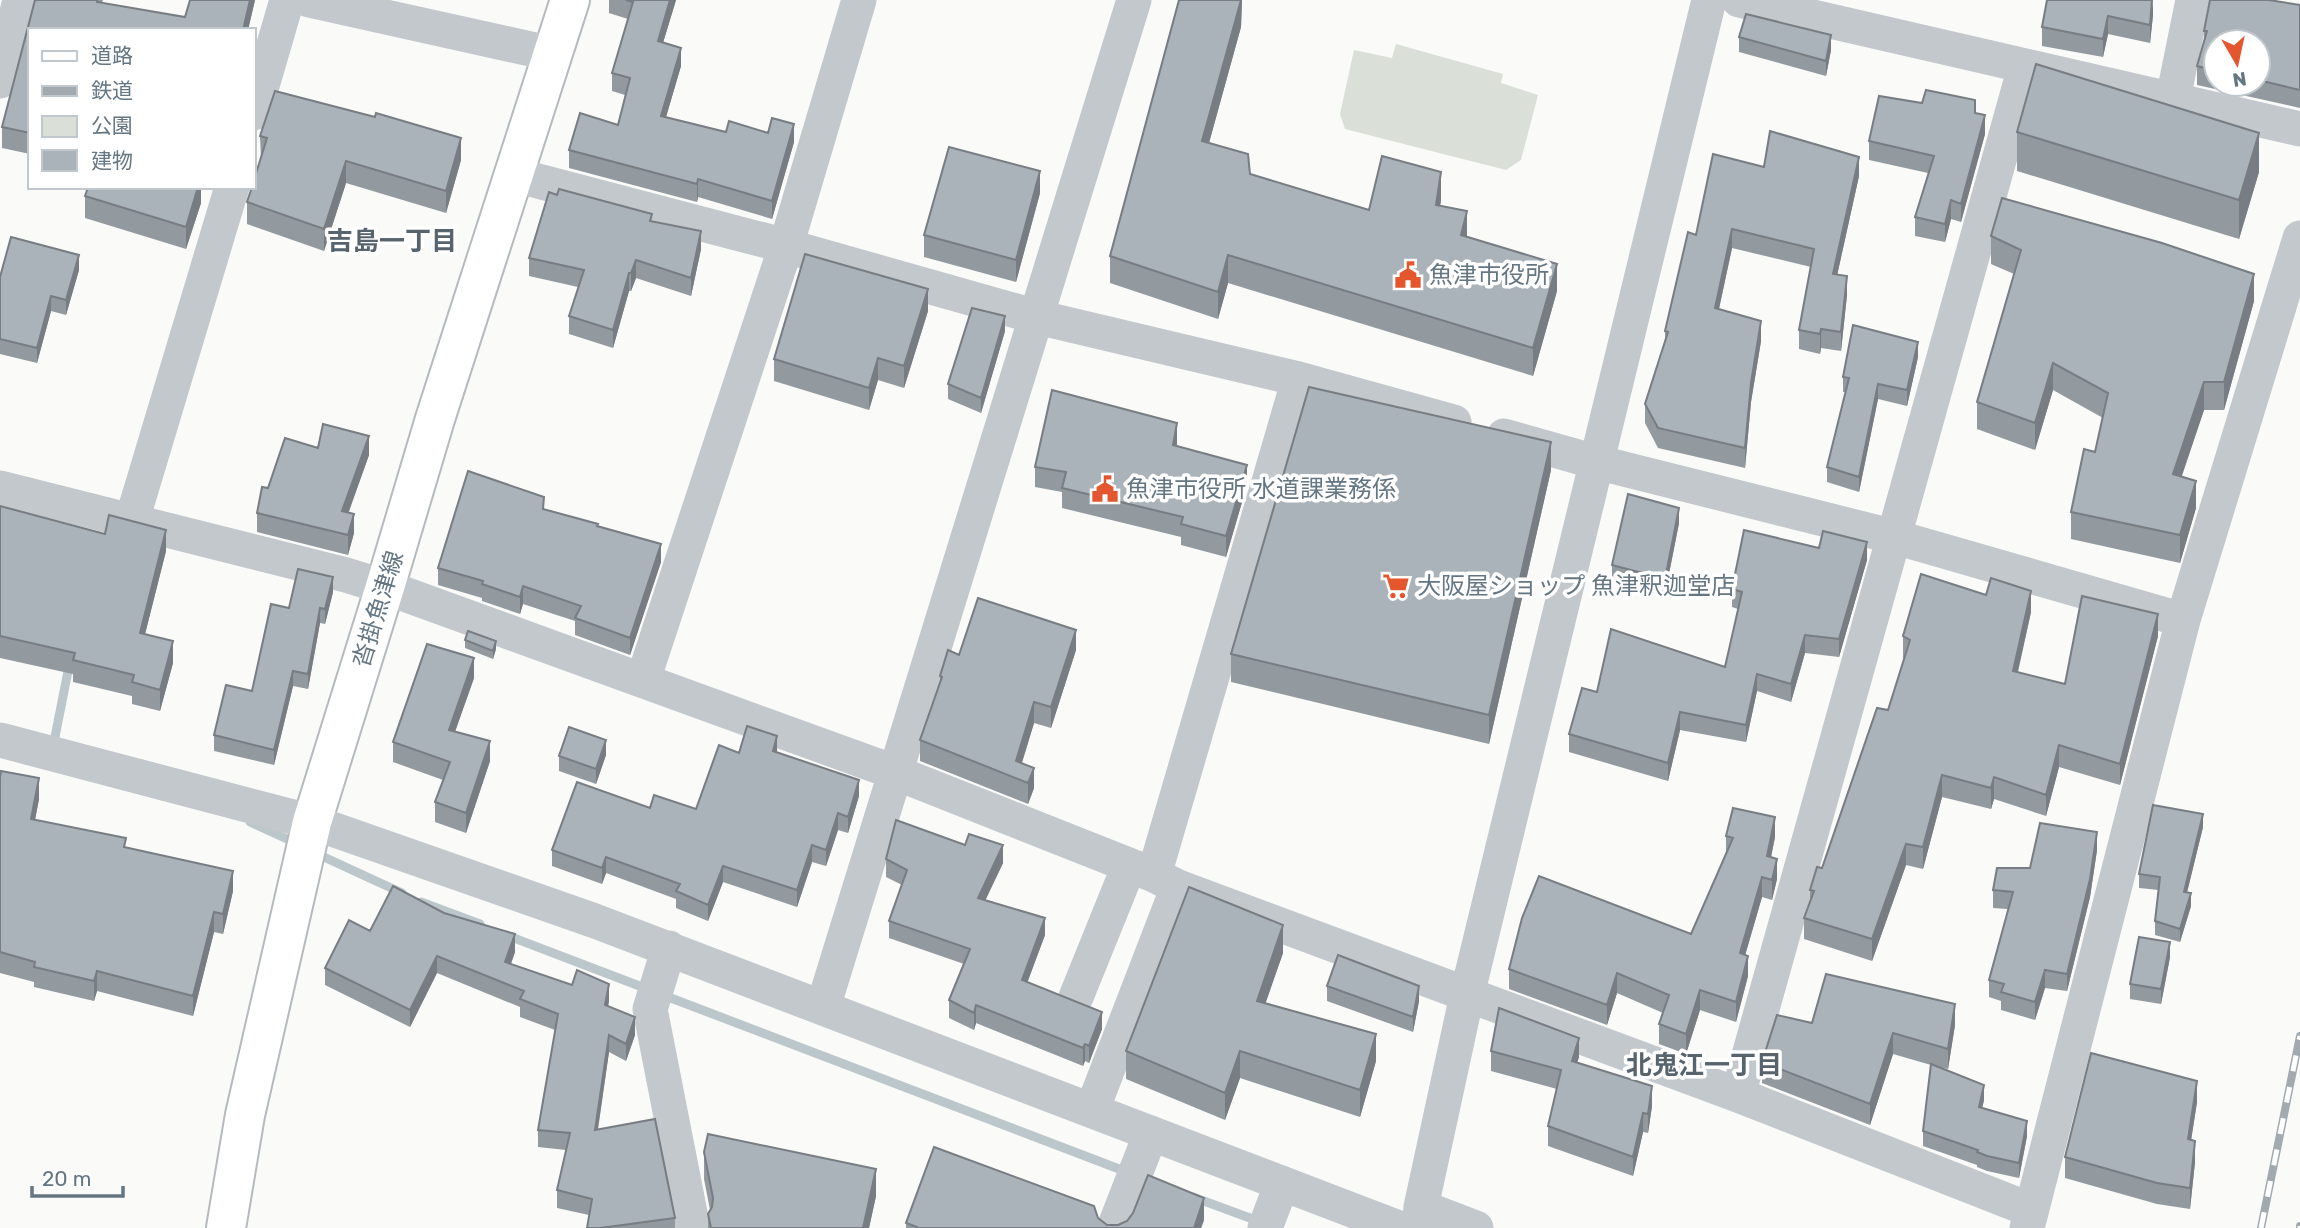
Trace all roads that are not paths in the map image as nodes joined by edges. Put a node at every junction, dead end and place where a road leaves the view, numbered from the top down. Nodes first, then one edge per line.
1 (20, 0) edge
2 (288, 0) edge
3 (309, 0) edge
4 (570, 0) edge
5 (859, 0) edge
6 (1134, 0) edge
7 (1709, 0) edge
8 (1739, 0) edge
9 (2193, 0) edge
10 (552, 54) junction
11 (2025, 67) junction
12 (0, 81) edge
13 (2173, 99) junction
14 (256, 106) edge
15 (2300, 129) edge
16 (514, 175) junction
17 (231, 189) edge
18 (2300, 238) edge
19 (786, 246) junction
20 (1037, 317) junction
21 (1299, 379) junction
22 (1596, 462) junction
23 (0, 488) edge
24 (132, 520) junction
25 (1895, 537) junction
26 (385, 587) junction
27 (2183, 620) junction
28 (643, 680) junction
29 (0, 740) edge
30 (894, 772) junction
31 (312, 821) junction
32 (1154, 876) junction
33 (669, 948) junction
34 (1467, 995) junction
35 (1076, 997) dead end
36 (823, 1007) junction
37 (1738, 1095) junction
38 (1092, 1110) junction
39 (1151, 1133) junction
40 (1282, 1183) junction
41 (2029, 1219) edge
42 (1413, 1221) edge
43 (226, 1228) edge
44 (693, 1228) edge
45 (1114, 1228) edge
46 (1265, 1228) edge
47 (1476, 1228) edge

1 - 12 street
2 - 14 street
3 - 10 street
4 - 10 main road, 沓掛魚津線
5 - 19 street
6 - 20 street
7 - 22 street
8 - 11 street
9 - 13 street
10 - 16 main road, 沓掛魚津線
11 - 13 street
11 - 25 street
13 - 15 street
16 - 19 street
16 - 26 main road, 沓掛魚津線
17 - 24 street
18 - 27 street
19 - 20 street
19 - 28 street
20 - 21 street
20 - 30 street
21 - 22 street
21 - 32 street
22 - 25 street
22 - 34 street
23 - 24 street
24 - 26 street
25 - 27 street
25 - 37 street
26 - 28 street
26 - 31 main road, 沓掛魚津線
27 - 41 street
28 - 30 street
29 - 31 street
30 - 32 street
30 - 36 street
31 - 33 street
31 - 43 main road, 沓掛魚津線
32 - 34 street
32 - 35 street
32 - 38 street
33 - 36 street
33 - 44 street
34 - 37 street
34 - 42 street
36 - 38 street
37 - 41 street
38 - 39 street
39 - 40 street
39 - 45 street
40 - 42 street
40 - 46 street
42 - 47 street

